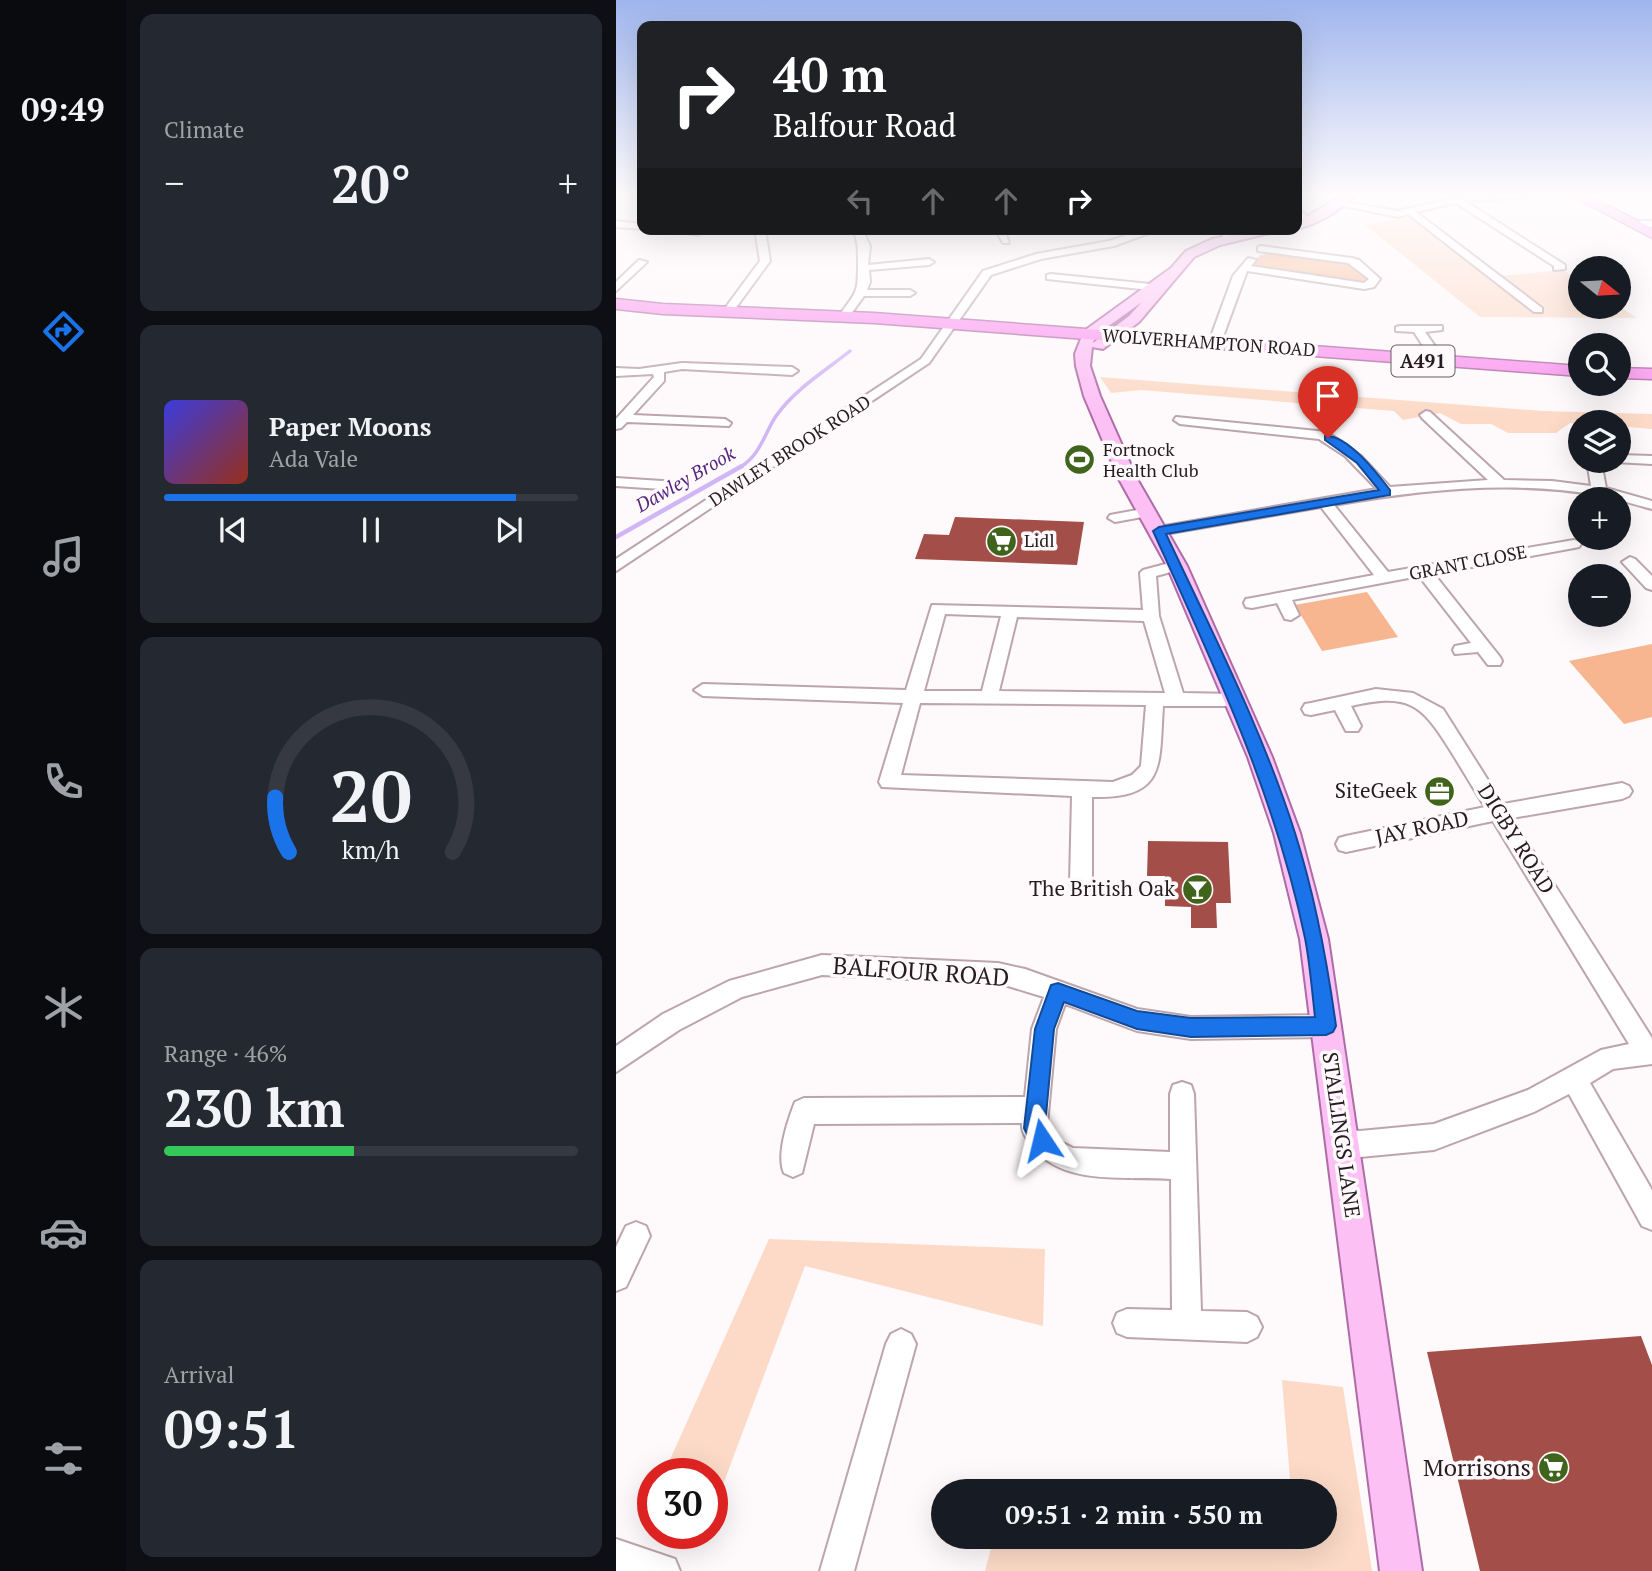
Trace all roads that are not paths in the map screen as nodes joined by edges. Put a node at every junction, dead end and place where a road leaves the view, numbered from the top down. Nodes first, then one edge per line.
1 (636, 268) edge
2 (760, 268) edge
3 (863, 268) edge
4 (998, 268) edge
5 (1177, 268) edge
6 (1244, 268) edge
7 (1246, 268) edge
8 (1363, 268) edge
9 (1483, 268) edge
10 (1175, 271) junction
11 (1051, 277) dead end
12 (1150, 287) junction
13 (616, 288) edge
14 (861, 293) junction
15 (910, 293) dead end
16 (618, 307) edge
17 (1538, 310) dead end
18 (728, 311) junction
19 (844, 316) junction
20 (1134, 319) junction
21 (952, 324) junction
22 (1438, 328) dead end
23 (1400, 329) dead end
24 (1419, 329) junction
25 (1050, 331) junction
26 (1089, 334) junction
27 (1111, 335) junction
28 (1155, 338) junction
29 (1215, 342) junction
30 (1083, 360) junction
31 (1434, 362) junction
32 (658, 370) junction
33 (1568, 370) edge
34 (616, 372) edge
35 (792, 372) dead end
36 (1631, 373) edge
37 (1652, 374) edge
38 (1426, 415) dead end
39 (1180, 420) dead end
40 (619, 422) edge
41 (725, 423) dead end
42 (1631, 459) edge
43 (1652, 460) edge
44 (616, 482) edge
45 (1499, 483) junction
46 (677, 486) dead end
47 (1568, 487) edge
48 (1386, 492) junction
49 (1631, 499) edge
50 (1326, 504) junction
51 (1652, 505) edge
52 (1115, 518) dead end
53 (1153, 521) junction
54 (1538, 534) dead end
55 (1568, 545) edge
56 (1552, 547) junction
57 (1630, 562) dead end
58 (616, 566) edge
59 (1177, 566) junction
60 (1424, 572) junction
61 (1384, 578) junction
62 (1652, 585) edge
63 (1283, 598) junction
64 (1252, 603) dead end
65 (1010, 612) junction
66 (1291, 615) dead end
67 (1152, 616) junction
68 (1482, 646) junction
69 (1461, 650) dead end
70 (1494, 661) dead end
71 (703, 690) dead end
72 (914, 697) junction
73 (989, 698) junction
74 (1155, 699) junction
75 (1176, 700) junction
76 (1237, 700) junction
77 (1342, 704) junction
78 (1311, 709) dead end
79 (1352, 726) dead end
80 (1082, 791) junction
81 (1622, 791) dead end
82 (1500, 811) junction
83 (1346, 844) dead end
84 (1081, 883) dead end
85 (1058, 992) junction
86 (1326, 1026) junction
87 (1650, 1052) edge
88 (616, 1060) edge
89 (1574, 1079) junction
90 (1182, 1094) dead end
91 (1035, 1110) junction
92 (1341, 1142) junction
93 (793, 1164) dead end
94 (1183, 1166) junction
95 (1652, 1216) edge
96 (636, 1236) dead end
97 (616, 1277) edge
98 (1128, 1323) dead end
99 (1187, 1325) junction
100 (1247, 1327) dead end
101 (901, 1344) dead end
102 (616, 1556) edge
103 (663, 1571) edge
104 (838, 1571) edge
105 (1401, 1571) edge

1 - 13 street
2 - 18 street
3 - 14 street
4 - 21 street, DAWLEY BROOK ROAD
5 - 10 main road
6 - 29 street
7 - 8 street
9 - 17 street
10 - 12 main road
10 - 20 main road
11 - 12 street
12 - 26 main road
14 - 15 street
14 - 19 street
16 - 18 highway, A491
18 - 19 highway, A491
19 - 21 highway, A491
20 - 27 main road
20 - 28 main road
21 - 25 highway, A491
21 - 58 street, DAWLEY BROOK ROAD
22 - 24 street
23 - 24 street
24 - 31 street
25 - 26 highway, A491
25 - 30 main road
26 - 27 highway, WOLVERHAMPTON ROAD / A491
26 - 30 main road
27 - 28 highway, WOLVERHAMPTON ROAD / A491
27 - 30 main road
28 - 29 highway, WOLVERHAMPTON ROAD / A491
29 - 31 highway, WOLVERHAMPTON ROAD / A491
30 - 53 main road, STALLINGS LANE
31 - 33 highway, WOLVERHAMPTON ROAD / A491
32 - 34 street
32 - 35 street
32 - 40 street
36 - 37 highway
38 - 45 street
39 - 48 street
40 - 41 street
42 - 43 street
44 - 46 street
45 - 47 street
45 - 48 street
48 - 50 street
49 - 51 street
50 - 53 street
50 - 61 street
52 - 53 street
53 - 59 main road, STALLINGS LANE
54 - 56 street, GRANT CLOSE
55 - 56 street, GRANT CLOSE
56 - 60 street, GRANT CLOSE
57 - 62 street
59 - 67 street
59 - 76 main road, STALLINGS LANE
60 - 61 street, GRANT CLOSE
60 - 68 street
61 - 63 street, GRANT CLOSE
63 - 64 street, GRANT CLOSE
63 - 66 street
65 - 67 street
65 - 72 street
65 - 73 street
67 - 75 street
68 - 69 street
68 - 70 street
71 - 72 street
72 - 73 street
72 - 80 street
73 - 74 street
74 - 75 street
74 - 80 street
75 - 76 street
76 - 86 main road, STALLINGS LANE
77 - 78 street, DIGBY ROAD
77 - 79 street
77 - 82 street, DIGBY ROAD
80 - 84 street
81 - 82 street, JAY ROAD
82 - 83 street, JAY ROAD
82 - 87 street, DIGBY ROAD
85 - 86 street, BALFOUR ROAD
85 - 88 street, BALFOUR ROAD
85 - 91 street
86 - 92 main road, STALLINGS LANE
87 - 89 street
89 - 92 street
89 - 95 street
90 - 94 street
91 - 93 street
91 - 94 street
92 - 105 main road, STALLINGS LANE
94 - 99 street
96 - 97 street
98 - 99 street
99 - 100 street
101 - 104 street
102 - 103 street

